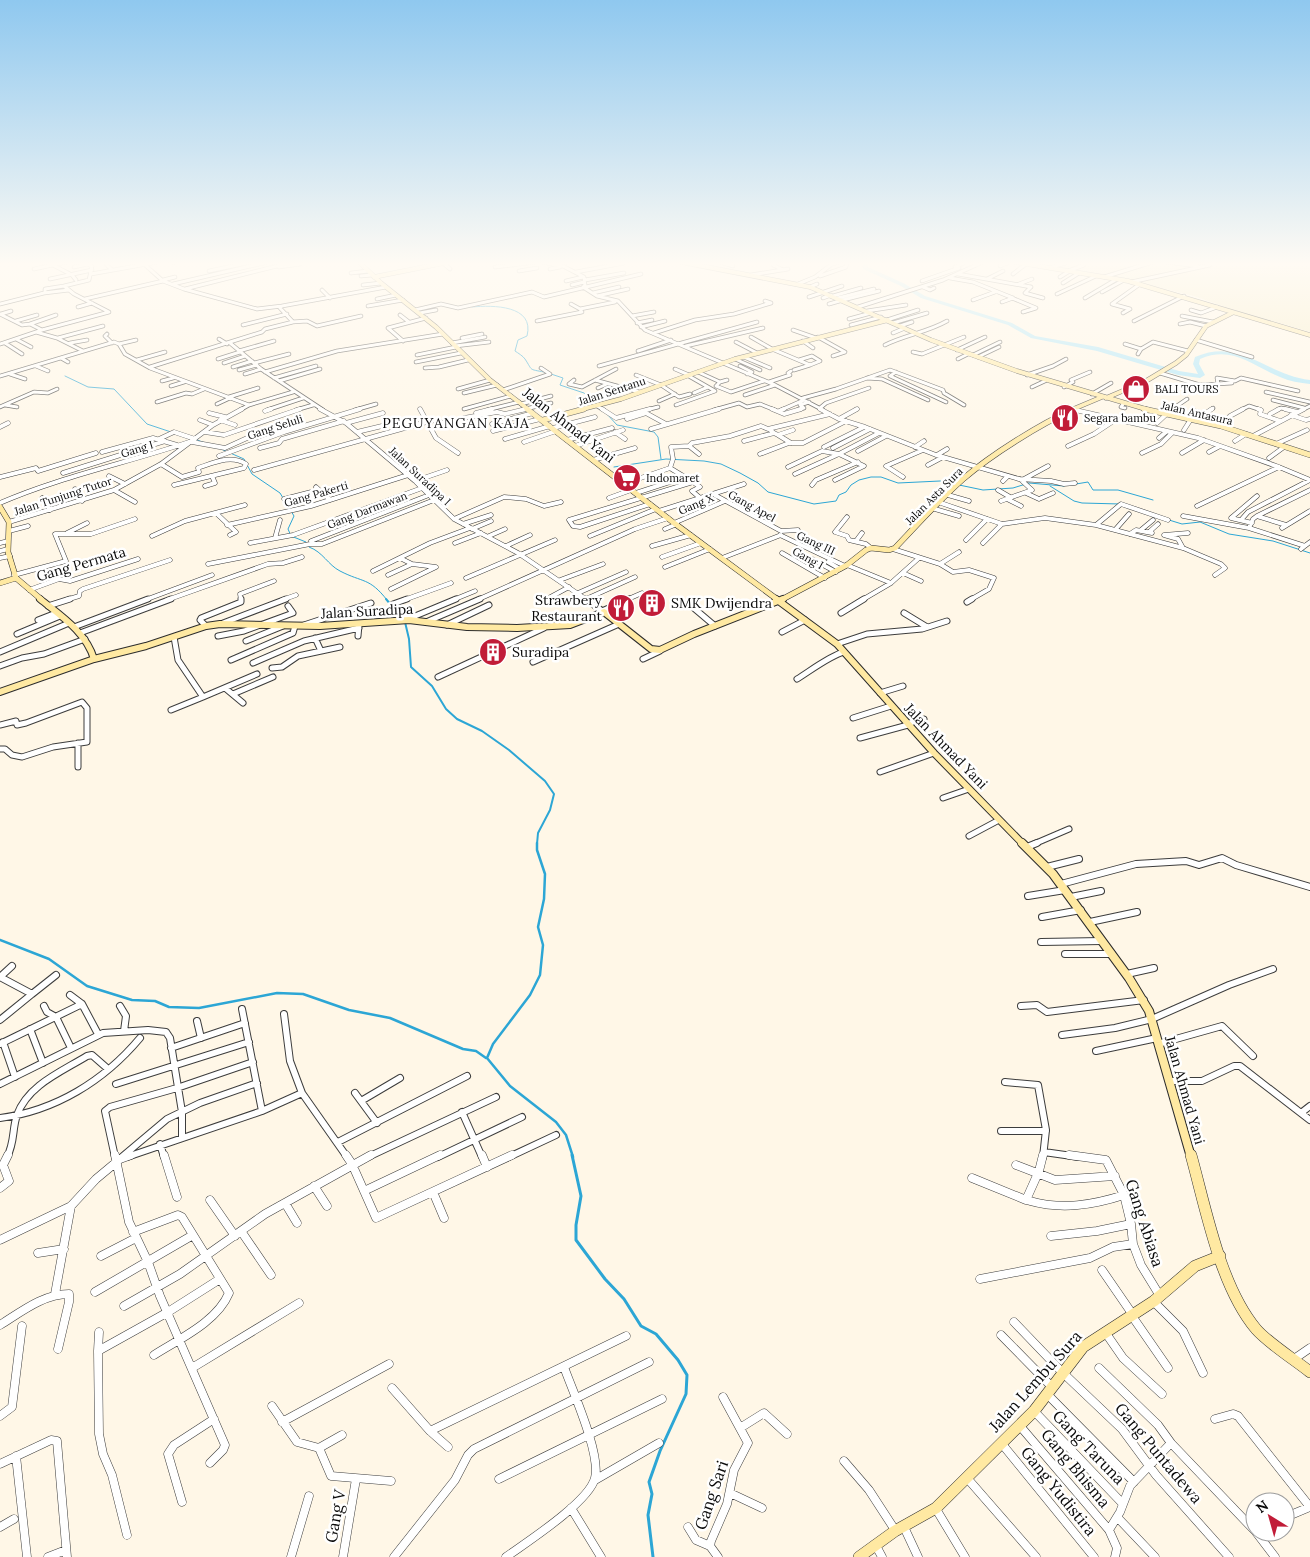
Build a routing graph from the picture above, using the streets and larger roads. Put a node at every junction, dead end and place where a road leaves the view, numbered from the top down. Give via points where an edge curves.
1 (107, 334) dead end
2 (444, 334) edge
3 (28, 335) edge
4 (45, 335) edge
5 (70, 335) edge
6 (253, 335) edge
7 (395, 335) edge
8 (440, 335) edge
9 (480, 335) edge
10 (658, 335) edge
11 (713, 335) edge
12 (735, 335) edge
13 (807, 335) edge
14 (830, 335) edge
15 (908, 335) edge
16 (920, 335) edge
17 (1200, 335) edge
18 (485, 337) dead end
19 (751, 337) dead end
20 (964, 337) dead end
21 (985, 337) dead end
22 (57, 338) junction
23 (817, 338) junction
24 (16, 339) junction
25 (220, 339) dead end
26 (87, 340) dead end
27 (136, 340) dead end
28 (672, 340) junction
29 (1196, 340) junction
30 (274, 341) dead end
31 (403, 341) junction
32 (803, 341) junction
33 (488, 342) dead end
34 (736, 342) dead end
35 (1000, 342) dead end
36 (6, 343) junction
37 (115, 343) junction
38 (0, 344) edge
39 (69, 344) junction
40 (228, 344) junction
41 (453, 344) junction
42 (681, 344) junction
43 (1125, 344) dead end
44 (885, 345) dead end
45 (943, 345) junction
46 (686, 346) junction
47 (31, 347) dead end
48 (253, 347) junction
49 (999, 347) dead end
50 (813, 348) dead end
51 (772, 349) junction
52 (1141, 349) junction
53 (957, 350) junction
54 (84, 351) junction
55 (259, 351) dead end
56 (638, 351) dead end
57 (165, 352) dead end
58 (239, 352) junction
59 (913, 352) dead end
60 (1188, 352) junction
61 (461, 353) junction
62 (757, 353) junction
63 (22, 354) dead end
64 (289, 354) dead end
65 (970, 354) junction
66 (1138, 354) dead end
67 (417, 355) dead end
68 (245, 356) junction
69 (833, 356) dead end
70 (744, 357) junction
71 (978, 357) junction
72 (1252, 357) dead end
73 (61, 358) junction
74 (218, 359) dead end
75 (735, 359) junction
76 (958, 359) dead end
77 (137, 360) junction
78 (468, 360) junction
79 (798, 360) junction
80 (1066, 360) dead end
81 (68, 362) dead end
82 (416, 362) dead end
83 (224, 363) dead end
84 (254, 363) junction
85 (722, 364) junction
86 (810, 365) junction
87 (36, 366) junction
88 (233, 366) dead end
89 (316, 366) dead end
90 (599, 366) dead end
91 (740, 366) dead end
92 (150, 368) junction
93 (425, 368) dead end
94 (541, 368) dead end
95 (770, 368) dead end
96 (261, 369) junction
97 (320, 369) dead end
98 (616, 369) dead end
99 (675, 369) dead end
100 (239, 370) dead end
101 (760, 370) dead end
102 (48, 371) dead end
103 (265, 372) junction
104 (698, 372) junction
105 (896, 372) junction
106 (1090, 372) dead end
107 (1161, 372) junction
108 (10, 373) junction
109 (245, 374) dead end
110 (747, 374) junction
111 (1027, 374) junction
112 (636, 375) dead end
113 (689, 375) junction
114 (0, 376) edge
115 (173, 377) junction
116 (274, 378) junction
117 (867, 378) junction
118 (25, 379) dead end
119 (490, 380) junction
120 (574, 380) dead end
121 (595, 380) junction
122 (727, 380) dead end
123 (162, 381) dead end
124 (279, 381) junction
125 (767, 381) junction
126 (1045, 381) junction
127 (184, 382) junction
128 (720, 382) junction
129 (1111, 383) dead end
130 (1232, 383) dead end
131 (607, 384) junction
132 (1218, 384) junction
133 (497, 385) junction
134 (661, 385) junction
135 (775, 385) junction
136 (171, 386) dead end
137 (1064, 386) junction
138 (1273, 386) junction
139 (708, 387) junction
140 (1032, 387) dead end
141 (57, 388) dead end
142 (258, 388) dead end
143 (598, 388) dead end
144 (869, 388) dead end
145 (205, 389) junction
146 (458, 389) dead end
147 (503, 390) junction
148 (1298, 391) dead end
149 (293, 392) junction
150 (639, 392) junction
151 (464, 393) dead end
152 (675, 394) junction
153 (1092, 394) junction
154 (745, 395) dead end
155 (510, 396) junction
156 (551, 396) dead end
157 (1104, 397) junction
158 (229, 398) junction
159 (303, 398) junction
160 (804, 399) junction
161 (1187, 399) dead end
162 (928, 400) dead end
163 (1273, 400) dead end
164 (659, 401) dead end
165 (157, 402) dead end
166 (810, 402) junction
167 (946, 402) dead end
168 (1310, 402) edge
169 (520, 403) junction
170 (552, 403) dead end
171 (216, 404) dead end
172 (376, 404) dead end
173 (0, 405) edge
174 (5, 405) junction
175 (249, 405) junction
176 (313, 405) junction
177 (676, 405) dead end
178 (964, 405) dead end
179 (597, 406) junction
180 (747, 406) junction
181 (1310, 406) edge
182 (17, 407) dead end
183 (658, 407) dead end
184 (820, 408) junction
185 (1213, 408) dead end
186 (1304, 408) junction
187 (420, 409) dead end
188 (464, 409) dead end
189 (528, 409) junction
190 (857, 409) dead end
191 (1071, 409) junction
192 (754, 410) dead end
193 (265, 411) dead end
194 (779, 411) junction
195 (1297, 412) junction
196 (209, 413) dead end
197 (383, 413) dead end
198 (533, 413) junction
199 (830, 414) junction
200 (1166, 414) junction
201 (1270, 414) dead end
202 (1291, 415) junction
203 (225, 417) junction
204 (336, 417) junction
205 (595, 418) dead end
206 (627, 419) dead end
207 (839, 419) junction
208 (1189, 419) junction
209 (1310, 419) edge
210 (200, 420) dead end
211 (220, 420) junction
212 (542, 420) junction
213 (1115, 420) junction
214 (847, 421) junction
215 (1280, 421) junction
216 (345, 422) junction
217 (426, 422) junction
218 (8, 423) dead end
219 (1157, 423) dead end
220 (492, 424) dead end
221 (666, 424) junction
222 (213, 425) junction
223 (235, 425) dead end
224 (445, 425) dead end
225 (382, 426) dead end
226 (1221, 426) junction
227 (0, 427) edge
228 (865, 427) junction
229 (553, 428) junction
230 (612, 428) dead end
231 (651, 429) dead end
232 (768, 429) junction
233 (870, 429) junction
234 (264, 430) dead end
235 (623, 430) dead end
236 (793, 430) dead end
237 (1184, 430) dead end
238 (1307, 430) dead end
239 (493, 431) dead end
240 (204, 432) junction
241 (357, 432) junction
242 (615, 432) junction
243 (879, 432) junction
244 (1166, 432) junction
245 (1172, 433) junction
246 (776, 434) junction
247 (1246, 434) junction
248 (886, 436) junction
249 (1253, 436) junction
250 (1159, 438) dead end
251 (159, 439) junction
252 (366, 439) junction
253 (504, 439) dead end
254 (625, 439) dead end
255 (194, 440) junction
256 (567, 440) junction
257 (1204, 440) junction
258 (165, 441) junction
259 (744, 441) dead end
260 (924, 441) dead end
261 (1235, 441) dead end
262 (524, 442) dead end
263 (791, 443) junction
264 (1276, 444) junction
265 (178, 445) junction
266 (575, 446) junction
267 (689, 446) junction
268 (1068, 446) dead end
269 (1220, 446) junction
270 (184, 447) junction
271 (824, 447) dead end
272 (915, 447) junction
273 (1284, 447) junction
274 (260, 448) dead end
275 (635, 448) dead end
276 (833, 448) dead end
277 (947, 449) dead end
278 (923, 450) junction
279 (858, 451) dead end
280 (102, 452) dead end
281 (1210, 452) dead end
282 (96, 453) dead end
283 (458, 453) dead end
284 (1142, 453) dead end
285 (1182, 453) dead end
286 (699, 454) dead end
287 (760, 454) dead end
288 (839, 454) junction
289 (936, 455) junction
290 (1310, 455) edge
291 (219, 456) dead end
292 (943, 457) junction
293 (1269, 458) dead end
294 (593, 460) junction
295 (858, 462) junction
296 (161, 464) junction
297 (928, 465) dead end
298 (1048, 466) dead end
299 (788, 467) dead end
300 (1279, 467) junction
301 (670, 468) junction
302 (978, 468) junction
303 (254, 470) dead end
304 (447, 470) dead end
305 (199, 472) junction
306 (63, 473) dead end
307 (794, 474) dead end
308 (408, 475) junction
309 (110, 476) dead end
310 (212, 476) junction
311 (1008, 476) junction
312 (0, 477) edge
313 (685, 477) junction
314 (903, 477) dead end
315 (205, 478) junction
316 (835, 480) dead end
317 (1022, 480) junction
318 (1310, 480) edge
319 (415, 481) junction
320 (1002, 481) dead end
321 (692, 482) junction
322 (1075, 483) dead end
323 (125, 484) junction
324 (623, 484) junction
325 (744, 484) dead end
326 (174, 485) dead end
327 (812, 485) dead end
328 (205, 486) dead end
329 (422, 488) junction
330 (75, 489) dead end
331 (114, 490) junction
332 (998, 490) dead end
333 (1310, 490) edge
334 (1026, 493) junction
335 (1053, 493) dead end
336 (713, 494) junction
337 (429, 495) junction
338 (637, 495) junction
339 (948, 495) junction
340 (1016, 496) junction
341 (1257, 496) dead end
342 (699, 497) junction
343 (42, 498) dead end
344 (608, 498) dead end
345 (1008, 498) junction
346 (284, 499) dead end
347 (330, 500) junction
348 (434, 500) junction
349 (1025, 500) dead end
350 (82, 501) junction
351 (725, 501) junction
352 (970, 501) dead end
353 (1001, 501) dead end
354 (136, 502) dead end
355 (561, 502) dead end
356 (941, 503) junction
357 (0, 505) edge
358 (245, 505) dead end
359 (1021, 506) dead end
360 (1197, 506) dead end
361 (655, 508) junction
362 (935, 509) junction
363 (50, 510) junction
364 (1310, 511) edge
365 (216, 513) junction
366 (1129, 514) dead end
367 (491, 515) dead end
368 (959, 516) dead end
369 (1183, 516) dead end
370 (1257, 516) junction
371 (847, 517) dead end
372 (135, 519) dead end
373 (454, 519) junction
374 (987, 519) junction
375 (0, 520) edge
376 (8, 520) junction
377 (280, 520) dead end
378 (1153, 520) dead end
379 (1168, 520) dead end
380 (1241, 520) junction
381 (491, 521) dead end
382 (673, 522) junction
383 (1252, 522) junction
384 (87, 523) dead end
385 (463, 524) junction
386 (1002, 524) junction
387 (1158, 524) dead end
388 (227, 525) junction
389 (1096, 525) junction
390 (1286, 525) junction
391 (28, 526) dead end
392 (471, 528) junction
393 (1249, 528) junction
394 (1282, 528) dead end
395 (665, 529) dead end
396 (505, 530) dead end
397 (798, 530) dead end
398 (1115, 530) junction
399 (1141, 530) junction
400 (9, 531) junction
401 (66, 533) junction
402 (481, 533) junction
403 (780, 533) junction
404 (862, 533) dead end
405 (1188, 533) dead end
406 (1130, 534) junction
407 (230, 535) dead end
408 (530, 535) dead end
409 (691, 535) junction
410 (152, 536) dead end
411 (488, 536) junction
412 (590, 536) dead end
413 (275, 538) junction
414 (555, 540) dead end
415 (966, 540) dead end
416 (8, 541) junction
417 (311, 541) dead end
418 (856, 541) junction
419 (701, 542) junction
420 (983, 542) dead end
421 (1310, 542) edge
422 (0, 543) edge
423 (250, 543) dead end
424 (455, 543) dead end
425 (506, 546) junction
426 (652, 546) dead end
427 (1306, 546) junction
428 (871, 548) junction
429 (1183, 548) junction
430 (8, 549) junction
431 (710, 549) junction
432 (893, 549) junction
433 (1301, 549) dead end
434 (0, 551) edge
435 (959, 552) dead end
436 (782, 554) dead end
437 (522, 555) junction
438 (10, 556) junction
439 (302, 557) dead end
440 (662, 557) dead end
441 (0, 558) edge
442 (400, 558) junction
443 (722, 558) junction
444 (919, 558) junction
445 (138, 559) dead end
446 (812, 559) dead end
447 (170, 560) dead end
448 (828, 562) dead end
449 (208, 564) dead end
450 (412, 564) junction
451 (603, 564) dead end
452 (940, 564) junction
453 (665, 567) dead end
454 (842, 568) junction
455 (542, 569) junction
456 (373, 571) dead end
457 (626, 572) dead end
458 (903, 573) junction
459 (388, 575) dead end
460 (1216, 575) dead end
461 (15, 576) junction
462 (212, 576) dead end
463 (635, 577) dead end
464 (466, 578) dead end
465 (825, 578) junction
466 (560, 580) junction
467 (274, 581) dead end
468 (921, 581) dead end
469 (451, 583) dead end
470 (891, 583) junction
471 (0, 584) edge
472 (568, 587) junction
473 (390, 589) dead end
474 (29, 590) junction
475 (475, 591) dead end
476 (642, 592) dead end
477 (578, 593) junction
478 (296, 595) dead end
479 (586, 599) junction
480 (545, 600) dead end
481 (779, 601) junction
482 (967, 602) dead end
483 (371, 603) dead end
484 (689, 604) dead end
485 (489, 605) dead end
486 (48, 606) junction
487 (288, 606) dead end
488 (603, 612) junction
489 (841, 613) dead end
490 (904, 613) dead end
491 (58, 615) junction
492 (38, 620) dead end
493 (408, 620) junction
494 (806, 620) junction
495 (947, 621) dead end
496 (426, 622) junction
497 (220, 624) junction
498 (618, 624) junction
499 (71, 625) junction
500 (259, 625) junction
501 (446, 625) junction
502 (206, 626) junction
503 (284, 626) junction
504 (297, 626) junction
505 (359, 626) junction
506 (547, 626) junction
507 (714, 626) junction
508 (927, 627) junction
509 (782, 632) dead end
510 (80, 633) junction
511 (17, 634) dead end
512 (218, 636) dead end
513 (358, 636) dead end
514 (174, 637) junction
515 (315, 638) junction
516 (85, 639) junction
517 (246, 642) dead end
518 (837, 644) junction
519 (340, 647) dead end
520 (660, 650) junction
521 (320, 651) junction
522 (0, 652) edge
523 (844, 652) junction
524 (94, 659) junction
525 (643, 659) dead end
526 (231, 660) dead end
527 (533, 662) dead end
528 (254, 663) dead end
529 (0, 666) edge
530 (272, 668) dead end
531 (257, 674) dead end
532 (273, 677) dead end
533 (438, 677) dead end
534 (797, 679) dead end
535 (903, 686) dead end
536 (225, 688) junction
537 (0, 692) edge
538 (880, 693) junction
539 (232, 694) junction
540 (202, 697) junction
541 (242, 703) dead end
542 (891, 706) junction
543 (171, 710) dead end
544 (854, 718) dead end
545 (924, 719) dead end
546 (907, 724) junction
547 (0, 725) edge
548 (860, 738) dead end
549 (78, 742) junction
550 (0, 749) edge
551 (934, 753) junction
552 (78, 767) dead end
553 (880, 772) dead end
554 (969, 789) junction
555 (943, 798) dead end
556 (999, 820) junction
557 (1069, 829) dead end
558 (969, 836) dead end
559 (1028, 847) junction
560 (1079, 859) dead end
561 (1047, 867) junction
562 (1063, 887) junction
563 (1310, 887) edge
564 (1101, 891) dead end
565 (1028, 896) dead end
566 (1071, 897) junction
567 (1081, 910) junction
568 (1137, 912) dead end
569 (1042, 917) dead end
570 (1090, 922) junction
571 (1103, 941) junction
572 (1041, 942) dead end
573 (1065, 954) dead end
574 (1113, 954) junction
575 (12, 966) dead end
576 (1154, 968) dead end
577 (1273, 969) dead end
578 (1126, 974) junction
579 (56, 975) dead end
580 (0, 977) edge
581 (32, 994) junction
582 (70, 995) dead end
583 (1144, 1000) junction
584 (82, 1004) junction
585 (44, 1006) dead end
586 (120, 1006) dead end
587 (1021, 1006) dead end
588 (242, 1009) dead end
589 (284, 1014) dead end
590 (56, 1017) junction
591 (1152, 1019) junction
592 (0, 1020) edge
593 (197, 1021) dead end
594 (245, 1023) junction
595 (30, 1029) junction
596 (124, 1031) junction
597 (98, 1034) junction
598 (1062, 1034) dead end
599 (140, 1038) dead end
600 (201, 1038) junction
601 (1157, 1041) junction
602 (249, 1042) junction
603 (2, 1043) edge
604 (71, 1048) junction
605 (171, 1048) junction
606 (1096, 1051) dead end
607 (1253, 1056) dead end
608 (252, 1062) junction
609 (43, 1063) junction
610 (174, 1067) junction
611 (108, 1069) junction
612 (16, 1076) junction
613 (467, 1076) dead end
614 (400, 1078) dead end
615 (1169, 1081) junction
616 (1006, 1082) dead end
617 (257, 1083) junction
618 (0, 1084) edge
619 (116, 1084) dead end
620 (178, 1088) junction
621 (302, 1093) junction
622 (354, 1093) dead end
623 (496, 1097) dead end
624 (361, 1102) junction
625 (1310, 1106) edge
626 (262, 1110) junction
627 (182, 1112) junction
628 (462, 1112) junction
629 (1301, 1113) junction
630 (16, 1117) junction
631 (522, 1117) dead end
632 (0, 1118) edge
633 (1310, 1120) edge
634 (377, 1123) junction
635 (1046, 1131) junction
636 (1001, 1132) dead end
637 (556, 1135) dead end
638 (182, 1137) junction
639 (474, 1139) junction
640 (338, 1142) junction
641 (160, 1144) junction
642 (1044, 1152) junction
643 (118, 1160) junction
644 (352, 1164) junction
645 (1016, 1165) dead end
646 (487, 1167) junction
647 (1039, 1175) junction
648 (1115, 1176) junction
649 (972, 1178) dead end
650 (314, 1186) junction
651 (0, 1188) edge
652 (364, 1190) junction
653 (433, 1192) junction
654 (1124, 1195) junction
655 (177, 1196) dead end
656 (210, 1200) dead end
657 (1030, 1201) dead end
658 (286, 1203) junction
659 (72, 1206) junction
660 (327, 1206) dead end
661 (444, 1218) dead end
662 (297, 1222) dead end
663 (1131, 1224) junction
664 (238, 1233) junction
665 (135, 1235) junction
666 (193, 1235) junction
667 (1050, 1236) dead end
668 (0, 1240) edge
669 (1133, 1244) junction
670 (64, 1248) junction
671 (38, 1253) dead end
672 (101, 1256) dead end
673 (1220, 1256) junction
674 (206, 1257) junction
675 (148, 1262) junction
676 (1102, 1270) dead end
677 (272, 1275) dead end
678 (220, 1279) junction
679 (980, 1279) dead end
680 (157, 1288) junction
681 (96, 1292) dead end
682 (55, 1294) junction
683 (1157, 1299) junction
684 (299, 1303) dead end
685 (124, 1306) dead end
686 (168, 1312) junction
687 (1133, 1316) junction
688 (1014, 1322) dead end
689 (0, 1325) edge
690 (22, 1326) dead end
691 (1105, 1331) junction
692 (99, 1332) dead end
693 (1001, 1335) dead end
694 (626, 1336) dead end
695 (180, 1339) junction
696 (1310, 1348) edge
697 (58, 1349) dead end
698 (98, 1351) junction
699 (154, 1355) dead end
700 (1293, 1360) junction
701 (649, 1362) dead end
702 (389, 1364) dead end
703 (564, 1367) junction
704 (192, 1368) junction
705 (1099, 1368) dead end
706 (1168, 1368) dead end
707 (1062, 1372) junction
708 (1310, 1372) edge
709 (1203, 1373) dead end
710 (392, 1388) dead end
711 (1049, 1390) junction
712 (1162, 1394) dead end
713 (723, 1397) dead end
714 (662, 1399) dead end
715 (576, 1400) junction
716 (272, 1406) dead end
717 (1034, 1411) junction
718 (0, 1416) edge
719 (214, 1419) junction
720 (1215, 1419) dead end
721 (282, 1422) junction
722 (1020, 1426) junction
723 (740, 1428) junction
724 (430, 1430) junction
725 (788, 1434) dead end
726 (342, 1435) dead end
727 (588, 1435) junction
728 (659, 1443) dead end
729 (1171, 1443) junction
730 (1002, 1444) junction
731 (448, 1447) dead end
732 (319, 1448) junction
733 (16, 1456) junction
734 (844, 1461) dead end
735 (210, 1463) dead end
736 (0, 1464) edge
737 (1150, 1466) junction
738 (967, 1478) junction
739 (356, 1479) junction
740 (500, 1479) dead end
741 (595, 1480) junction
742 (391, 1482) dead end
743 (1134, 1482) junction
744 (730, 1493) junction
745 (309, 1496) dead end
746 (182, 1502) dead end
747 (1124, 1504) junction
748 (1310, 1507) edge
749 (570, 1508) junction
750 (762, 1508) dead end
751 (936, 1508) junction
752 (1295, 1513) edge
753 (1118, 1518) dead end
754 (14, 1519) dead end
755 (1245, 1521) edge
756 (0, 1527) edge
757 (688, 1527) dead end
758 (900, 1529) junction
759 (1109, 1530) junction
760 (127, 1535) dead end
761 (1263, 1542) edge
762 (875, 1544) junction
763 (710, 1546) junction
764 (67, 1553) edge
765 (27, 1557) edge
766 (48, 1557) edge
767 (290, 1557) edge
768 (343, 1557) edge
769 (394, 1557) edge
770 (506, 1557) edge
771 (601, 1557) edge
772 (718, 1557) edge
773 (859, 1557) edge
774 (882, 1557) edge
775 (918, 1557) edge
776 (965, 1557) edge
777 (1036, 1557) edge
778 (1094, 1557) edge
779 (1115, 1557) edge
780 (1155, 1557) edge
781 (1229, 1557) edge
782 (1275, 1557) edge

1 - 37 street
2 - 41 street, Jalan Ahmad Yani
3 - 24 street
4 - 22 street
5 - 22 street
6 - 40 street
7 - 31 street
8 - 31 street
9 - 41 street
10 - 28 street
11 - 42 street
12 - 46 street
13 - 23 street
14 - 23 street, Jalan Sentanu
15 - 44 street
16 - 45 street, Jalan Antasura
17 - 29 street, Jalan Asta Sura
18 - 41 street
19 - 51 street
20 - 45 street
21 - 53 street
22 - 39 street
23 - 32 street, Jalan Sentanu
23 - 69 street via 845,352
24 - 36 street
24 - 47 street
25 - 40 street, Jalan Suradipa I
26 - 39 street
27 - 37 street
28 - 42 street
28 - 56 street
29 - 60 street, Jalan Asta Sura
29 - 72 street
30 - 48 street
31 - 103 street via 337,351
32 - 50 street
32 - 51 street, Jalan Sentanu
33 - 41 street
34 - 62 street
35 - 65 street
36 - 38 street
36 - 63 street
37 - 54 street
37 - 77 street via 125,354
39 - 54 street
40 - 58 street, Jalan Suradipa I
40 - 92 street
41 - 61 street, Jalan Ahmad Yani
41 - 67 street
42 - 46 street
42 - 90 street
43 - 52 street
45 - 53 street, Jalan Antasura
45 - 59 street via 921,354
46 - 85 street
48 - 55 street
48 - 58 street
49 - 71 street
51 - 62 street, Jalan Sentanu
51 - 79 street
52 - 60 street via 1153,342
52 - 66 street
53 - 65 street, Jalan Antasura
54 - 73 street
57 - 77 street
58 - 68 street, Jalan Suradipa I
58 - 74 street
60 - 107 street, Jalan Asta Sura
61 - 78 street, Jalan Ahmad Yani
61 - 82 street
62 - 70 street, Jalan Sentanu
64 - 84 street
65 - 71 street, Jalan Antasura
65 - 76 street
68 - 83 street
68 - 84 street, Jalan Suradipa I
70 - 75 street, Jalan Sentanu
70 - 95 street
71 - 111 street, Jalan Antasura
73 - 81 street
73 - 87 street
75 - 85 street, Jalan Sentanu
75 - 101 street
77 - 92 street
78 - 93 street
78 - 119 street, Jalan Ahmad Yani
79 - 86 street
79 - 86 street via 813,356 820,361
80 - 111 street
84 - 88 street
84 - 96 street, Jalan Suradipa I
84 - 100 street
85 - 104 street, Jalan Sentanu
85 - 110 street
86 - 125 street
87 - 102 street
87 - 108 street
89 - 116 street
91 - 110 street via 752,372
92 - 115 street
94 - 147 street via 550,374
96 - 103 street, Jalan Suradipa I
96 - 109 street
97 - 124 street
98 - 121 street
99 - 113 street
103 - 116 street, Jalan Suradipa I
104 - 113 street, Jalan Sentanu
104 - 128 street
105 - 117 street via 888,370
105 - 167 street via 890,376
105 - 178 street via 943,390
106 - 137 street
107 - 132 street via 1197,384
107 - 157 street, Jalan Asta Sura
108 - 114 street
108 - 118 street
110 - 125 street
111 - 126 street, Jalan Antasura
112 - 134 street
113 - 134 street, Jalan Sentanu
113 - 139 street
115 - 123 street
115 - 127 street
116 - 124 street, Jalan Suradipa I
117 - 160 street
117 - 162 street via 882,379
119 - 133 street, Jalan Ahmad Yani
119 - 146 street
120 - 121 street via 569,384 580,387
121 - 131 street
122 - 128 street
124 - 149 street, Jalan Suradipa I
125 - 128 street via 732,392 716,386
125 - 135 street
126 - 137 street, Jalan Antasura
126 - 140 street
127 - 136 street
127 - 145 street
129 - 153 street
130 - 132 street
131 - 143 street
131 - 150 street
132 - 138 street via 1218,378 1235,381 1241,378
133 - 147 street, Jalan Ahmad Yani
133 - 151 street
134 - 150 street, Jalan Sentanu
134 - 152 street
135 - 154 street
135 - 160 street
137 - 153 street, Jalan Antasura
138 - 148 street
138 - 168 street via 1266,392
139 - 152 street via 680,397
139 - 177 street via 715,391
141 - 174 street via 49,393 34,392
142 - 158 street
144 - 184 street via 827,402
145 - 158 street
145 - 165 street
147 - 155 street, Jalan Ahmad Yani
149 - 159 street, Jalan Suradipa I
149 - 175 street, Jalan Tunjung Tutor
150 - 179 street, Jalan Sentanu
152 - 164 street
153 - 157 street, Jalan Antasura
155 - 169 street, Jalan Ahmad Yani
155 - 188 street
156 - 169 street
157 - 191 street, Jalan Asta Sura
157 - 200 street, Jalan Antasura via 1125,406
158 - 171 street
158 - 175 street
159 - 176 street, Jalan Suradipa I
159 - 193 street
160 - 166 street
160 - 194 street
161 - 200 street
163 - 186 street
166 - 184 street
166 - 194 street via 800,405 804,408 785,414
169 - 189 street, Jalan Ahmad Yani
169 - 189 street via 462,417
170 - 189 street
172 - 204 street, Gang Seluli
173 - 174 street
174 - 182 street
175 - 203 street, Jalan Tunjung Tutor
176 - 204 street, Jalan Suradipa I
176 - 240 street via 224,435
179 - 183 street via 616,418
179 - 212 street, Jalan Sentanu
180 - 192 street
180 - 194 street via 760,404
180 - 221 street via 739,403
181 - 186 street
184 - 199 street
185 - 208 street via 1204,414 1194,411
186 - 195 street
187 - 217 street
189 - 198 street, Jalan Ahmad Yani
190 - 207 street
191 - 213 street
191 - 302 street, Jalan Asta Sura
195 - 201 street via 1281,408
195 - 202 street
196 - 203 street
197 - 216 street
198 - 212 street, Jalan Ahmad Yani
198 - 220 street
199 - 207 street
199 - 232 street
200 - 208 street, Jalan Antasura
200 - 219 street
202 - 209 street
202 - 215 street
203 - 211 street, Jalan Tunjung Tutor
204 - 216 street, Jalan Suradipa I
204 - 291 street, Gang Seluli via 276,434
205 - 229 street
206 - 221 street via 646,413
207 - 214 street
208 - 226 street, Jalan Antasura
208 - 237 street
210 - 222 street
211 - 222 street, Jalan Tunjung Tutor
211 - 223 street
212 - 229 street, Jalan Ahmad Yani
212 - 239 street
213 - 244 street
213 - 268 street
214 - 228 street
214 - 263 street via 803,443
215 - 226 street via 1249,406 1230,416
215 - 249 street
216 - 241 street, Jalan Suradipa I
216 - 274 street
217 - 224 street via 438,420
217 - 252 street
217 - 283 street via 436,438
218 - 227 street
221 - 231 street
222 - 240 street, Jalan Tunjung Tutor
225 - 241 street
226 - 247 street, Jalan Antasura
228 - 233 street
228 - 271 street
229 - 253 street
229 - 256 street, Jalan Ahmad Yani
229 - 262 street
230 - 256 street
232 - 246 street
232 - 267 street via 761,426
233 - 243 street
233 - 276 street
234 - 255 street via 224,448
235 - 242 street
236 - 246 street
238 - 264 street
240 - 255 street, Jalan Tunjung Tutor
241 - 252 street, Jalan Suradipa I
242 - 254 street
242 - 266 street
243 - 248 street
243 - 288 street
244 - 245 street
244 - 250 street
245 - 257 street
245 - 284 street via 1161,444
246 - 259 street
246 - 263 street
247 - 249 street, Jalan Antasura
247 - 261 street
248 - 272 street
248 - 279 street
249 - 264 street, Jalan Antasura
251 - 255 street via 174,432
251 - 258 street
251 - 280 street via 150,438
252 - 303 street
252 - 308 street, Jalan Suradipa I
255 - 265 street, Gang I
255 - 270 street, Jalan Tunjung Tutor
256 - 266 street, Jalan Ahmad Yani
257 - 269 street
257 - 285 street
258 - 265 street
258 - 306 street
260 - 272 street
263 - 287 street
264 - 273 street, Jalan Antasura
265 - 270 street
265 - 357 street, Gang I via 25,492
266 - 294 street, Jalan Ahmad Yani
267 - 286 street
267 - 301 street via 670,448
269 - 281 street
269 - 300 street
270 - 296 street, Jalan Tunjung Tutor
272 - 278 street
273 - 290 street, Jalan Antasura
273 - 293 street
275 - 294 street
277 - 289 street
278 - 289 street
278 - 314 street via 886,466
282 - 312 street via 38,471 36,468
288 - 295 street
288 - 299 street via 822,451
288 - 307 street
289 - 292 street
292 - 297 street
292 - 302 street
294 - 324 street, Jalan Ahmad Yani
295 - 316 street via 863,467
295 - 327 street via 816,480
296 - 305 street via 181,476
296 - 323 street, Jalan Tunjung Tutor
298 - 317 street
300 - 318 street
300 - 360 street
301 - 313 street
301 - 324 street
302 - 311 street
302 - 339 street, Jalan Asta Sura
304 - 319 street
305 - 310 street via 198,468 231,459 246,464 244,468
305 - 315 street
308 - 319 street, Jalan Suradipa I
308 - 347 street, Gang Pakerti
309 - 323 street
310 - 315 street
310 - 328 street via 214,483
311 - 317 street
311 - 320 street
313 - 321 street
313 - 338 street
315 - 326 street
317 - 322 street
317 - 334 street via 1032,489
318 - 380 street via 1248,512
319 - 329 street, Jalan Suradipa I
321 - 338 street
321 - 342 street via 700,487 692,491
323 - 331 street, Jalan Tunjung Tutor
324 - 338 street, Jalan Ahmad Yani
325 - 336 street
329 - 337 street, Jalan Suradipa I
329 - 413 street via 293,535
330 - 350 street
331 - 350 street, Jalan Tunjung Tutor
331 - 354 street
332 - 345 street
333 - 370 street
334 - 335 street via 1038,498
334 - 340 street
336 - 342 street, Gang Apel
336 - 351 street, Gang Apel
337 - 348 street, Jalan Suradipa I
337 - 417 street, Gang Darmawan
338 - 344 street
338 - 361 street, Jalan Ahmad Yani
338 - 361 street via 615,507 569,520 576,527
339 - 352 street
339 - 356 street, Jalan Asta Sura
340 - 345 street
340 - 349 street
341 - 380 street via 1231,518
342 - 361 street, Gang Apel
343 - 363 street
345 - 353 street
345 - 359 street
346 - 347 street via 317,488
347 - 388 street, Gang Pakerti
348 - 373 street, Jalan Suradipa I
348 - 449 street via 322,544
350 - 363 street, Jalan Tunjung Tutor
351 - 382 street, Gang X
351 - 403 street, Gang Apel
355 - 373 street via 544,506 506,496
356 - 362 street, Jalan Asta Sura
356 - 374 street
357 - 376 street
358 - 365 street
361 - 382 street, Jalan Ahmad Yani
361 - 412 street
362 - 368 street
362 - 432 street, Jalan Asta Sura
363 - 376 street, Jalan Tunjung Tutor
364 - 390 street
365 - 388 street
365 - 410 street
366 - 398 street
367 - 385 street
369 - 393 street
370 - 383 street
370 - 390 street
371 - 418 street via 834,532
372 - 401 street via 90,534
373 - 385 street, Jalan Suradipa I
374 - 386 street
374 - 415 street
375 - 376 street, Jalan Tunjung Tutor
376 - 400 street
377 - 413 street
378 - 399 street
379 - 389 street via 1121,504
380 - 383 street
381 - 392 street
382 - 395 street
382 - 409 street, Jalan Ahmad Yani
382 - 455 street via 635,529
383 - 393 street
384 - 401 street
385 - 392 street, Jalan Suradipa I
386 - 389 street via 1045,518
386 - 420 street
387 - 399 street via 1151,532
388 - 407 street via 236,532
389 - 398 street
390 - 394 street
391 - 400 street
392 - 402 street, Jalan Suradipa I
392 - 442 street
393 - 427 street via 1291,538
396 - 411 street
397 - 403 street
398 - 406 street
399 - 406 street
400 - 416 street
401 - 461 street via 54,535 66,561
402 - 411 street, Jalan Suradipa I
402 - 424 street
403 - 443 street
403 - 454 street, Gang III
404 - 418 street
405 - 429 street via 1164,535 1178,540
406 - 429 street
408 - 425 street
409 - 419 street, Jalan Ahmad Yani
409 - 426 street
411 - 425 street, Jalan Suradipa I
413 - 423 street
414 - 437 street
416 - 422 street
416 - 430 street
418 - 428 street
419 - 431 street, Jalan Ahmad Yani
419 - 440 street
421 - 427 street
425 - 437 street, Jalan Suradipa I
427 - 433 street
428 - 432 street
428 - 454 street
429 - 460 street via 1224,565 1224,570
430 - 434 street
430 - 438 street
431 - 443 street, Jalan Ahmad Yani
431 - 453 street
432 - 444 street
435 - 452 street
436 - 465 street, Gang I
437 - 455 street, Jalan Suradipa I
437 - 464 street
438 - 441 street
438 - 461 street
439 - 510 street via 237,574
442 - 450 street
442 - 456 street
443 - 481 street, Jalan Ahmad Yani
444 - 452 street
444 - 458 street
445 - 474 street, Gang Permata via 67,582 58,579
446 - 454 street
447 - 486 street via 83,589 79,596
448 - 454 street
450 - 459 street
450 - 473 street via 437,566
451 - 466 street
452 - 482 street via 953,572 969,570 994,578 989,589
454 - 465 street
454 - 470 street
455 - 466 street, Jalan Suradipa I
455 - 496 street via 524,580
457 - 477 street
458 - 468 street
458 - 470 street
461 - 471 street
461 - 474 street
462 - 499 street
463 - 479 street
465 - 481 street
466 - 472 street, Jalan Suradipa I
467 - 502 street via 240,594 241,602 201,618
469 - 493 street via 393,604
470 - 489 street
472 - 477 street, Jalan Suradipa I
472 - 480 street
474 - 486 street
475 - 493 street
476 - 488 street
477 - 479 street, Jalan Suradipa I
478 - 497 street
479 - 488 street, Jalan Suradipa I
481 - 494 street, Jalan Ahmad Yani
481 - 507 street
483 - 504 street
484 - 507 street
485 - 501 street
486 - 491 street
487 - 500 street via 293,612
488 - 498 street
488 - 506 street, Jalan Suradipa via 575,624
490 - 508 street
491 - 492 street
491 - 499 street
491 - 511 street
493 - 496 street, Jalan Suradipa
493 - 505 street, Jalan Suradipa
494 - 509 street
494 - 518 street, Jalan Ahmad Yani
495 - 508 street
496 - 501 street, Jalan Suradipa
497 - 500 street, Jalan Suradipa
497 - 502 street, Jalan Suradipa
498 - 520 street via 653,650
498 - 527 street
499 - 510 street
499 - 522 street
500 - 503 street, Jalan Suradipa
500 - 512 street
501 - 506 street, Jalan Suradipa via 482,628
502 - 514 street, Jalan Suradipa
503 - 504 street, Jalan Suradipa
503 - 517 street
504 - 505 street, Jalan Suradipa
504 - 526 street via 294,633
505 - 513 street
505 - 515 street
506 - 533 street
507 - 520 street
508 - 518 street via 867,634
510 - 516 street
514 - 524 street, Jalan Suradipa
514 - 540 street via 180,662
515 - 521 street
515 - 528 street
516 - 524 street
516 - 529 street
518 - 523 street, Jalan Ahmad Yani
519 - 521 street
520 - 525 street
521 - 530 street via 298,656 282,667
523 - 534 street via 835,654
523 - 538 street, Jalan Ahmad Yani
524 - 537 street, Jalan Suradipa
531 - 536 street
532 - 539 street
535 - 538 street
536 - 539 street
536 - 540 street
538 - 542 street, Jalan Ahmad Yani
539 - 541 street
540 - 543 street
542 - 544 street
542 - 546 street, Jalan Ahmad Yani
545 - 546 street
546 - 548 street
546 - 551 street, Jalan Ahmad Yani
547 - 549 street via 13,721 17,725 26,723 84,702 88,738 87,742
549 - 550 street via 22,757
549 - 552 street
551 - 553 street
551 - 554 street, Jalan Ahmad Yani
554 - 555 street
554 - 556 street, Jalan Ahmad Yani
556 - 558 street
556 - 559 street, Jalan Ahmad Yani
557 - 559 street
559 - 561 street, Jalan Ahmad Yani
560 - 561 street
561 - 562 street, Jalan Ahmad Yani
562 - 563 street via 1136,864 1186,861 1199,865 1222,858
562 - 565 street
562 - 566 street, Jalan Ahmad Yani
564 - 566 street
566 - 567 street, Jalan Ahmad Yani
567 - 569 street
567 - 570 street, Jalan Ahmad Yani
568 - 570 street
570 - 571 street, Jalan Ahmad Yani
571 - 572 street
571 - 574 street, Jalan Ahmad Yani
573 - 574 street
574 - 578 street, Jalan Ahmad Yani
575 - 580 street
576 - 578 street
577 - 591 street via 1229,984
578 - 583 street, Jalan Ahmad Yani
579 - 581 street
580 - 581 street
581 - 592 street
582 - 584 street
583 - 587 street via 1047,1012 1037,1005
583 - 591 street, Jalan Ahmad Yani
584 - 590 street
584 - 597 street
585 - 590 street
586 - 596 street via 126,1016
588 - 594 street
589 - 621 street via 290,1061
590 - 595 street
590 - 604 street
591 - 598 street via 1115,1028
591 - 601 street, Jalan Ahmad Yani
593 - 600 street
594 - 600 street
594 - 602 street
595 - 603 street
595 - 609 street
596 - 597 street
596 - 605 street via 166,1032
597 - 604 street
599 - 611 street
600 - 605 street
601 - 606 street
601 - 607 street via 1222,1026
601 - 615 street, Jalan Ahmad Yani
602 - 608 street
602 - 610 street
603 - 612 street
604 - 609 street
605 - 610 street
608 - 617 street
608 - 620 street
609 - 612 street
610 - 619 street
610 - 620 street
611 - 630 street via 63,1100
611 - 630 street via 92,1055 87,1056 28,1094
612 - 618 street
613 - 634 street
614 - 624 street
615 - 629 street via 1202,1081 1237,1066
615 - 673 street, Jalan Ahmad Yani
616 - 635 street via 1038,1085
617 - 626 street
617 - 627 street
620 - 627 street
620 - 643 street via 106,1110
621 - 626 street
621 - 640 street
622 - 624 street
623 - 628 street
624 - 634 street
625 - 629 street
626 - 638 street
627 - 638 street
627 - 643 street via 148,1133
628 - 639 street
628 - 644 street
629 - 633 street
630 - 632 street
630 - 651 street via 12,1145 3,1167 9,1181
631 - 639 street
634 - 640 street
635 - 636 street
635 - 642 street
637 - 646 street
638 - 641 street
639 - 646 street
639 - 652 street
640 - 644 street
641 - 643 street
641 - 655 street
642 - 647 street
642 - 648 street, Gang Abiasa via 1104,1159
643 - 659 street
643 - 665 street via 126,1215
644 - 650 street
644 - 652 street
645 - 647 street
646 - 653 street
647 - 648 street via 1055,1180
647 - 649 street via 1026,1200
648 - 654 street, Gang Abiasa
650 - 658 street
650 - 660 street
652 - 653 street via 376,1218
653 - 661 street
654 - 657 street via 1068,1206
654 - 663 street, Gang Abiasa
656 - 664 street
658 - 662 street
658 - 664 street
659 - 668 street
659 - 670 street
663 - 667 street
663 - 669 street, Gang Abiasa
664 - 674 street
664 - 677 street
665 - 666 street via 178,1215
665 - 672 street
665 - 675 street
666 - 674 street
666 - 675 street
669 - 679 street via 1113,1247 1090,1258
669 - 683 street, Gang Abiasa
670 - 671 street
670 - 682 street
673 - 683 street, Jalan Lembu Sura via 1195,1266
673 - 700 street, Jalan Ahmad Yani via 1231,1286 1251,1323
674 - 678 street
674 - 680 street
675 - 680 street
675 - 681 street
676 - 687 street
678 - 686 street
678 - 695 street via 229,1293 226,1302
680 - 685 street
680 - 686 street
682 - 689 street
682 - 697 street via 70,1296
683 - 687 street, Jalan Lembu Sura
683 - 709 street, Gang Abiasa via 1183,1331
684 - 704 street
686 - 695 street
686 - 698 street
687 - 691 street, Jalan Lembu Sura
687 - 706 street
688 - 707 street, Gang Puntadewa
690 - 718 street via 12,1407
691 - 707 street, Jalan Lembu Sura via 1083,1347
691 - 712 street via 1123,1358
692 - 698 street
693 - 711 street
694 - 703 street
695 - 699 street
695 - 704 street
696 - 700 street
698 - 760 street via 99,1434
700 - 708 street, Jalan Ahmad Yani
701 - 715 street
702 - 721 street
703 - 715 street
703 - 724 street
704 - 719 street
705 - 729 street via 1158,1425
707 - 711 street, Jalan Lembu Sura
707 - 737 street, Gang Puntadewa via 1115,1420
710 - 724 street
711 - 717 street, Jalan Lembu Sura
711 - 743 street
713 - 723 street
714 - 727 street
715 - 727 street
715 - 769 street via 470,1452 455,1480
716 - 721 street
717 - 722 street, Jalan Lembu Sura
717 - 747 street, Gang Taruna
719 - 735 street via 224,1448
719 - 746 street via 174,1445 168,1454
720 - 748 street via 1233,1414 1238,1416
721 - 732 street via 297,1442
722 - 730 street, Jalan Lembu Sura
722 - 759 street, Gang Bhisma
723 - 725 street via 764,1413
723 - 744 street, Gang Sari via 748,1443 734,1470
724 - 731 street
726 - 732 street
727 - 740 street
727 - 741 street
728 - 741 street
729 - 737 street
729 - 755 street
730 - 738 street, Jalan Lembu Sura
730 - 778 street, Gang Yudistira
732 - 739 street via 331,1476
733 - 736 street
733 - 764 street via 51,1440 57,1441
733 - 765 street
734 - 758 street
737 - 743 street
737 - 781 street, Gang Puntadewa
738 - 751 street, Jalan Lembu Sura
738 - 777 street
739 - 742 street
739 - 768 street, Gang V
741 - 749 street
743 - 747 street
744 - 750 street
744 - 763 street, Gang Sari
745 - 767 street
747 - 759 street
748 - 752 street
749 - 770 street
749 - 771 street
751 - 758 street, Jalan Lembu Sura
751 - 776 street
753 - 780 street
754 - 756 street
757 - 763 street via 694,1539
758 - 762 street, Jalan Lembu Sura
758 - 775 street
759 - 779 street via 1117,1548
761 - 782 street
762 - 773 street, Jalan Lembu Sura
762 - 774 street
763 - 772 street, Gang Sari
764 - 766 street

